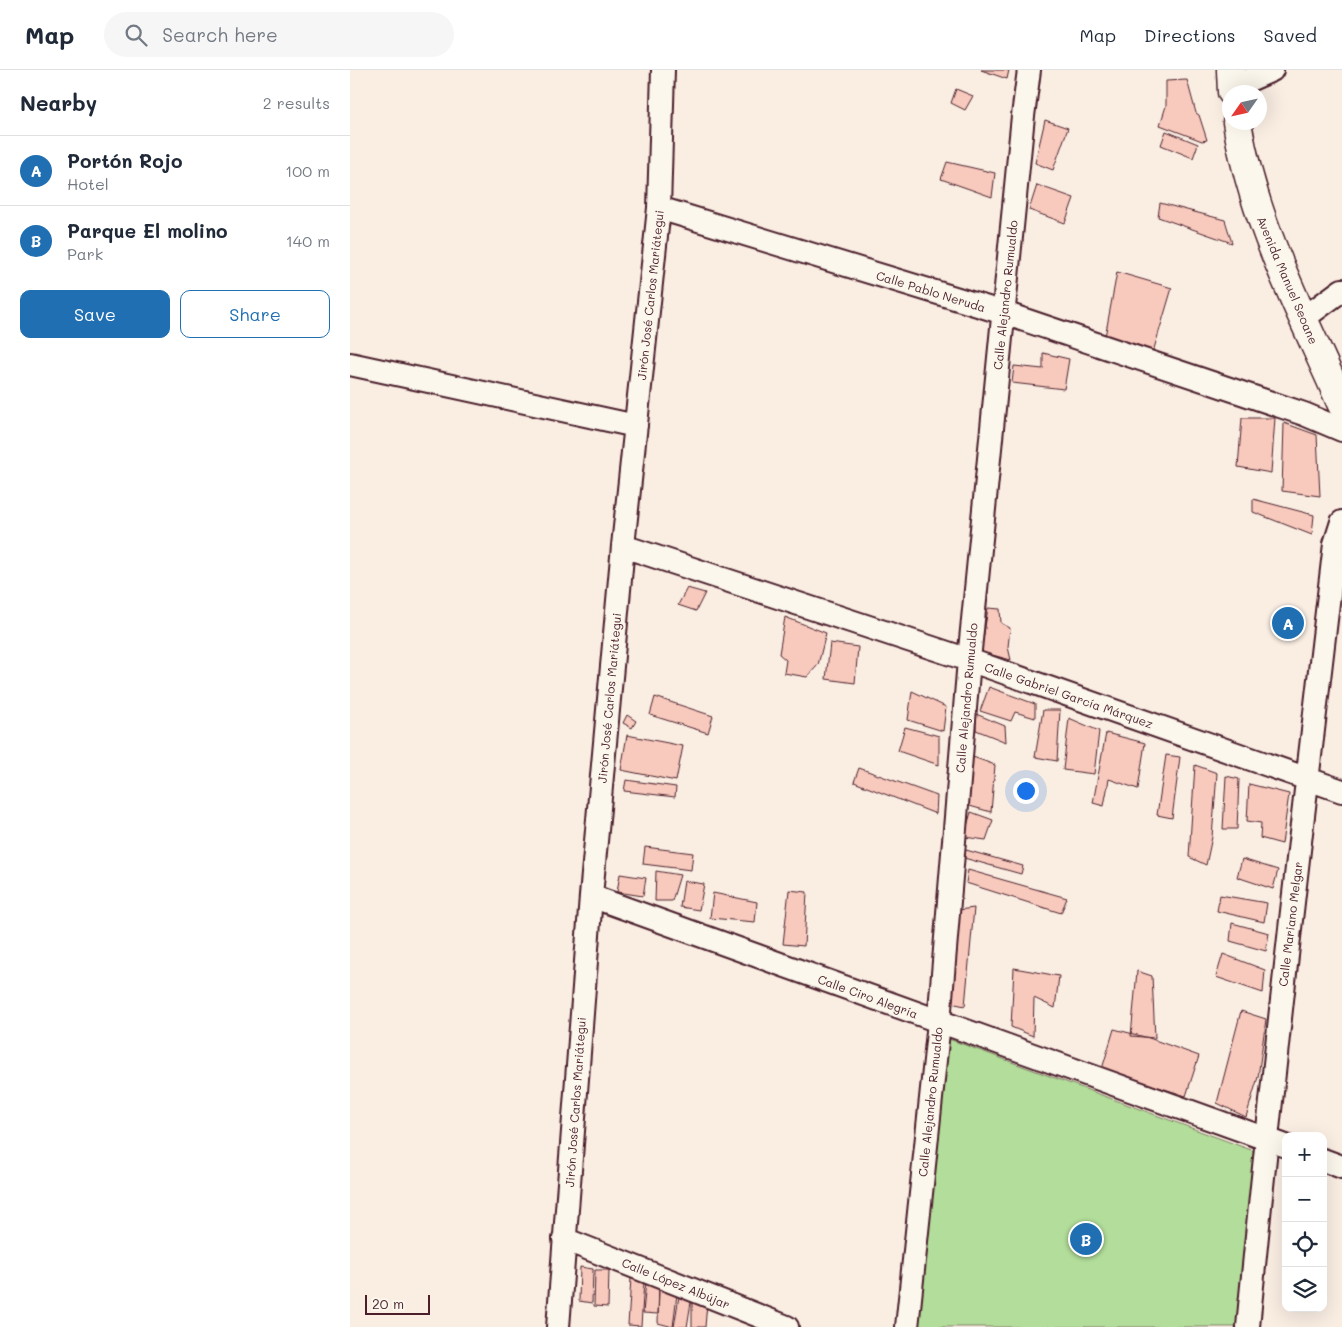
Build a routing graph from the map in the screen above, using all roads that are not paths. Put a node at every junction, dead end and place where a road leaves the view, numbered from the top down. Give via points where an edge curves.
1 (663, 70) edge
2 (1029, 70) edge
3 (1272, 70) edge
4 (1231, 84) edge
5 (1239, 130) edge
6 (659, 208) junction
7 (1342, 290) edge
8 (1004, 313) junction
9 (1304, 318) junction
10 (350, 364) edge
11 (1342, 405) edge
12 (636, 426) junction
13 (1342, 430) edge
14 (1342, 522) edge
15 (623, 546) junction
16 (969, 660) junction
17 (1307, 779) junction
18 (1342, 792) edge
19 (591, 896) junction
20 (939, 1022) junction
21 (1276, 1142) edge
22 (1327, 1161) edge
23 (1342, 1167) edge
24 (564, 1239) junction
25 (558, 1327) edge
26 (787, 1327) edge
27 (907, 1327) edge
28 (1248, 1327) edge

1 - 6 street, Jirón José Carlos Mariátegui
2 - 8 street, Calle Alejandro Rumualdo
3 - 4 street
5 - 9 main road, Avenida Manuel Seoane via 1260,217
6 - 8 street, Calle Pablo Neruda
6 - 12 street, Jirón José Carlos Mariátegui
7 - 9 street
8 - 13 street, Calle Pablo Neruda via 1304,414
8 - 16 street, Calle Alejandro Rumualdo
9 - 11 main road, Avenida Manuel Seoane
10 - 12 street
12 - 15 street, Jirón José Carlos Mariátegui
14 - 17 street, Calle Mariano Melgar via 1335,544
15 - 16 street, Calle Gabriel García Márquez
15 - 19 street, Jirón José Carlos Mariátegui
16 - 17 street, Calle Gabriel García Márquez
16 - 20 street, Calle Alejandro Rumualdo
17 - 18 street, Calle Gabriel García Márquez
17 - 21 street, Calle Mariano Melgar
19 - 20 street, Calle Ciro Alegría
19 - 24 street, Jirón José Carlos Mariátegui
20 - 21 street, Calle Ciro Alegría
20 - 27 street, Calle Alejandro Rumualdo
21 - 28 street, Calle Mariano Melgar
22 - 23 street
24 - 25 street, Jirón José Carlos Mariátegui
24 - 26 street, Calle López Albújar

